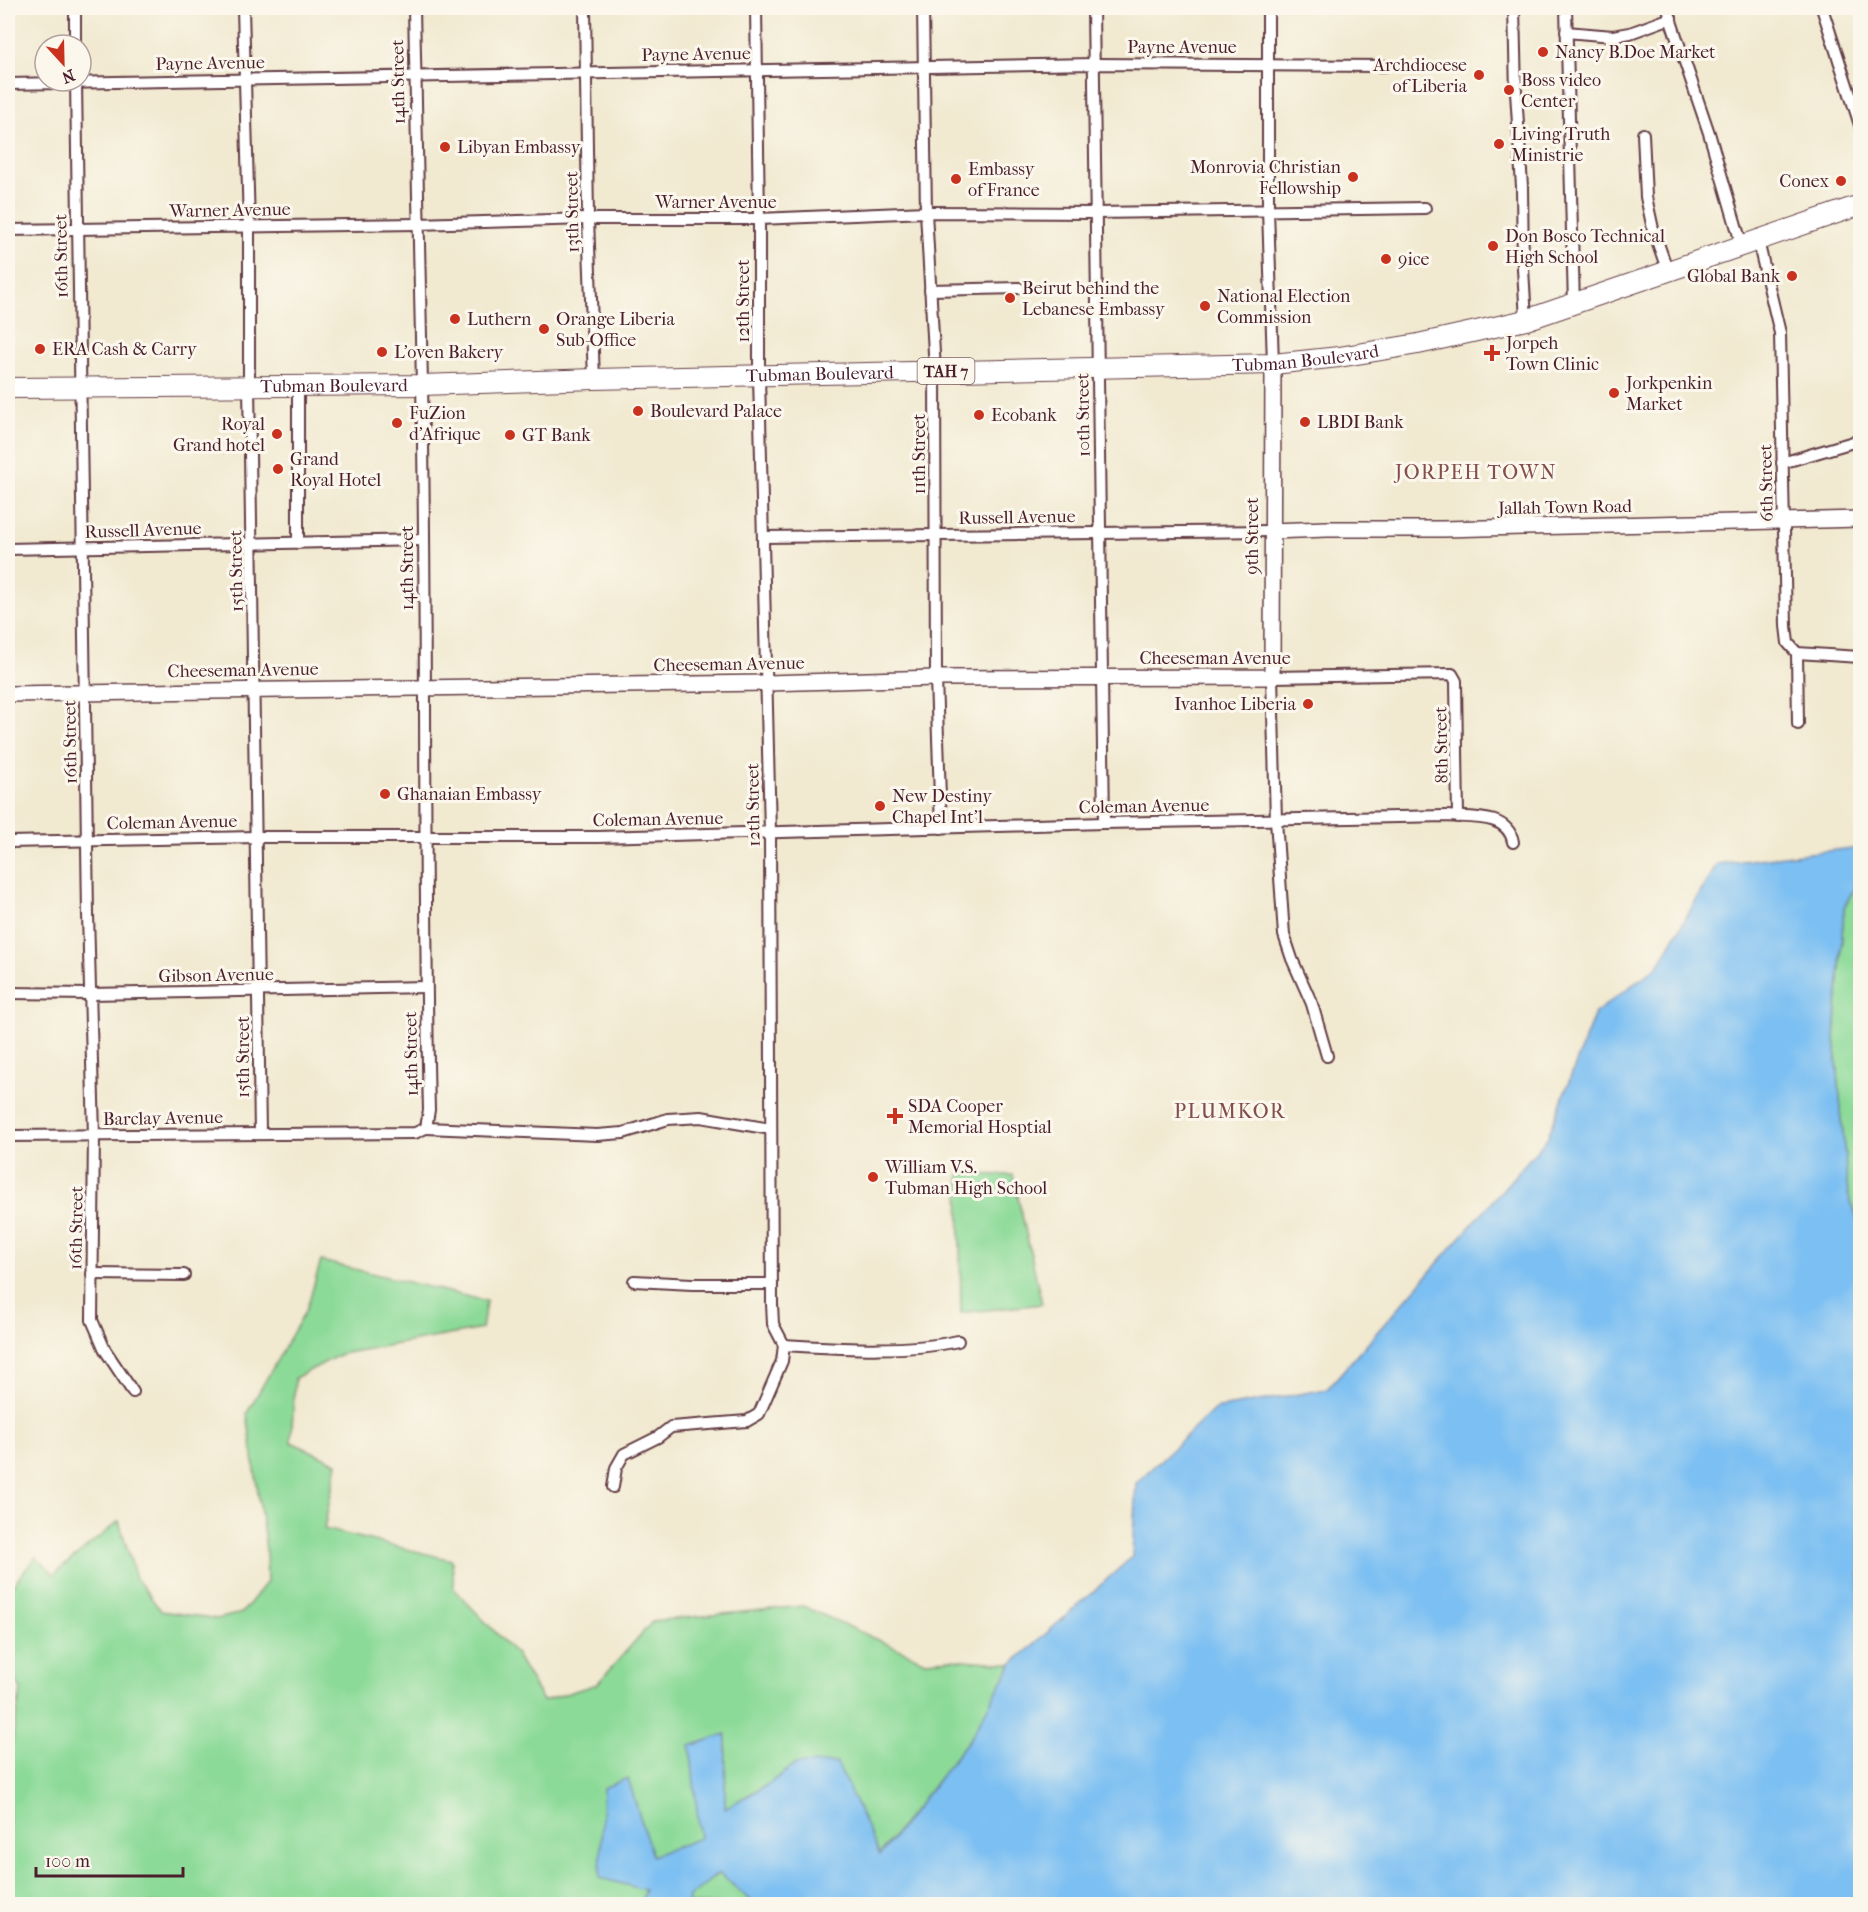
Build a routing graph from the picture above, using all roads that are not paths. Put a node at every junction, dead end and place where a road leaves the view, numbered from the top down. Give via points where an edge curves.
1 (75, 8) edge
2 (243, 8) edge
3 (414, 8) edge
4 (585, 8) edge
5 (756, 8) edge
6 (923, 8) edge
7 (1093, 8) edge
8 (1268, 8) edge
9 (1514, 8) edge
10 (1566, 8) edge
11 (1822, 8) edge
12 (1670, 13) edge
13 (1566, 32) junction
14 (75, 33) edge
15 (1094, 64) junction
16 (1268, 64) junction
17 (1385, 66) dead end
18 (923, 68) junction
19 (757, 69) junction
20 (585, 73) junction
21 (415, 76) junction
22 (244, 78) junction
23 (93, 82) edge
24 (33, 83) edge
25 (8, 84) edge
26 (76, 93) edge
27 (1860, 125) edge
28 (1643, 134) dead end
29 (1860, 205) edge
30 (1425, 208) dead end
31 (1268, 209) junction
32 (926, 212) junction
33 (1096, 213) junction
34 (588, 219) junction
35 (759, 219) junction
36 (417, 224) junction
37 (249, 226) junction
38 (77, 228) junction
39 (8, 230) edge
40 (1750, 244) junction
41 (1668, 272) junction
42 (1019, 288) dead end
43 (930, 290) junction
44 (1574, 305) junction
45 (1526, 320) junction
46 (1273, 364) junction
47 (1099, 367) junction
48 (935, 371) junction
49 (759, 376) junction
50 (594, 379) junction
51 (249, 385) junction
52 (298, 385) junction
53 (422, 385) junction
54 (80, 387) junction
55 (8, 388) edge
56 (1860, 440) edge
57 (1782, 463) junction
58 (1860, 519) edge
59 (1782, 520) junction
60 (1271, 531) junction
61 (1101, 532) junction
62 (935, 535) junction
63 (764, 537) junction
64 (423, 540) junction
65 (298, 543) junction
66 (252, 544) junction
67 (8, 549) edge
68 (82, 549) junction
69 (1797, 653) junction
70 (1860, 657) edge
71 (1452, 674) joint
72 (1272, 677) junction
73 (936, 678) junction
74 (1103, 678) junction
75 (767, 683) junction
76 (424, 687) junction
77 (254, 689) junction
78 (85, 692) junction
79 (8, 694) edge
80 (1798, 724) dead end
81 (1458, 817) junction
82 (1276, 820) junction
83 (1104, 823) junction
84 (940, 828) junction
85 (770, 833) junction
86 (257, 837) junction
87 (427, 837) junction
88 (88, 841) junction
89 (8, 842) edge
90 (1513, 842) dead end
91 (426, 987) junction
92 (259, 991) junction
93 (8, 993) edge
94 (91, 994) junction
95 (1328, 1056) dead end
96 (426, 1128) junction
97 (771, 1129) junction
98 (260, 1134) junction
99 (8, 1136) edge
100 (94, 1136) junction
101 (92, 1274) junction
102 (184, 1275) dead end
103 (634, 1281) dead end
104 (772, 1284) junction
105 (957, 1341) dead end
106 (784, 1345) junction
107 (133, 1392) dead end
108 (613, 1488) dead end

1 - 14 street
2 - 22 street, 15th Street
3 - 21 street, 14th Street
4 - 20 street, 13th Street
5 - 19 street, 12th Street
6 - 18 street, 11th Street
7 - 15 street, 10th Street
8 - 16 street, 9th Street
9 - 45 street
10 - 13 street
11 - 27 street
12 - 13 street via 1630,33 1612,36
12 - 40 street, 6th Street
13 - 44 street
15 - 16 street, Payne Avenue
15 - 18 street, Payne Avenue
15 - 33 street, 10th Street
16 - 17 street, Payne Avenue
16 - 31 street, 9th Street
18 - 19 street, Payne Avenue
18 - 32 street, 11th Street
19 - 20 street, Payne Avenue
19 - 35 street, 12th Street
20 - 21 street, Payne Avenue
20 - 34 street, 13th Street
21 - 22 street, Payne Avenue
21 - 36 street, 14th Street
22 - 23 street, Payne Avenue
22 - 37 street, 15th Street
24 - 25 street, Payne Avenue
26 - 38 street, 16th Street
28 - 41 street via 1646,197
29 - 40 highway, Tubman Boulevard / TAH 7
30 - 31 street, Warner Avenue
31 - 33 street, Warner Avenue
31 - 46 street, 9th Street
32 - 33 street, Warner Avenue
32 - 35 street, Warner Avenue
32 - 43 street, 11th Street
33 - 47 street, 10th Street
34 - 35 street, Warner Avenue
34 - 36 street, Warner Avenue
34 - 50 street, 13th Street
35 - 49 street, 12th Street
36 - 37 street, Warner Avenue
36 - 53 street, 14th Street
37 - 38 street, Warner Avenue
37 - 51 street, 15th Street
38 - 39 street, Warner Avenue
38 - 54 street, 16th Street
40 - 41 highway, Tubman Boulevard / TAH 7
40 - 57 street, 6th Street via 1780,333
41 - 44 highway, Tubman Boulevard / TAH 7
42 - 43 street
43 - 48 street, 11th Street
44 - 45 highway, Tubman Boulevard / TAH 7
45 - 46 highway, Tubman Boulevard / TAH 7 via 1407,346
46 - 47 highway, Tubman Boulevard / TAH 7
46 - 60 street, 9th Street
47 - 48 highway, Tubman Boulevard / TAH 7
47 - 61 street, 10th Street
48 - 49 highway, Tubman Boulevard / TAH 7
48 - 62 street, 11th Street
49 - 50 highway, Tubman Boulevard / TAH 7
49 - 63 street, 12th Street
50 - 53 highway, Tubman Boulevard / TAH 7
51 - 52 highway, Tubman Boulevard / TAH 7
51 - 54 highway, Tubman Boulevard / TAH 7
51 - 66 street, 15th Street
52 - 53 highway, Tubman Boulevard / TAH 7
52 - 65 street
53 - 64 street, 14th Street
54 - 55 highway, Tubman Boulevard / TAH 7
54 - 68 street, 16th Street
56 - 57 street
57 - 59 street, 6th Street
58 - 59 street, Jallah Town Road
59 - 60 street, Jallah Town Road
59 - 69 street, 6th Street via 1788,643
60 - 61 street, Russell Avenue
60 - 72 street, 9th Street
61 - 62 street, Russell Avenue
61 - 74 street, 10th Street
62 - 63 street, Russell Avenue
62 - 73 street, 11th Street
63 - 75 street, 12th Street
64 - 65 street, Russell Avenue
64 - 76 street, 14th Street
65 - 66 street, Russell Avenue
66 - 68 street, Russell Avenue
66 - 77 street, 15th Street
67 - 68 street, Russell Avenue
68 - 78 street, 16th Street
69 - 70 street
69 - 80 street, 6th Street
71 - 72 street, Cheeseman Avenue
71 - 81 street, 8th Street via 1456,681
72 - 74 street, Cheeseman Avenue
72 - 82 street, 9th Street
73 - 74 street, Cheeseman Avenue
73 - 75 street, Cheeseman Avenue
73 - 84 street, 11th Street
74 - 83 street, 10th Street
75 - 76 street, Cheeseman Avenue
75 - 85 street, 12th Street
76 - 77 street, Cheeseman Avenue
76 - 87 street, 14th Street
77 - 78 street, Cheeseman Avenue
77 - 86 street, 15th Street
78 - 79 street, Cheeseman Avenue
78 - 88 street, 16th Street
81 - 82 street, Coleman Avenue
81 - 90 street, Coleman Avenue via 1499,822 1510,832
82 - 83 street, Coleman Avenue
82 - 95 street, 9th Street via 1284,935
83 - 84 street, Coleman Avenue
84 - 85 street, Coleman Avenue
85 - 87 street, Coleman Avenue
85 - 97 street, 12th Street
86 - 87 street, Coleman Avenue
86 - 88 street, Coleman Avenue
86 - 92 street, 15th Street
87 - 91 street, 14th Street
88 - 89 street, Coleman Avenue
88 - 94 street, 16th Street
91 - 92 street, Gibson Avenue
91 - 96 street, 14th Street
92 - 94 street, Gibson Avenue
92 - 98 street, 15th Street
93 - 94 street, Gibson Avenue
94 - 100 street, 16th Street
96 - 97 street, Barclay Avenue via 597,1135 623,1133 668,1119 701,1117
96 - 98 street, Barclay Avenue via 415,1133
97 - 104 street, 12th Street
98 - 100 street, Barclay Avenue
99 - 100 street, Barclay Avenue
100 - 101 street, 16th Street
101 - 102 street
101 - 107 street, 16th Street via 92,1320 105,1350
103 - 104 street
104 - 106 street, 12th Street via 773,1324
105 - 106 street via 858,1349
106 - 108 street via 780,1366 756,1418 670,1427 624,1454 616,1468

